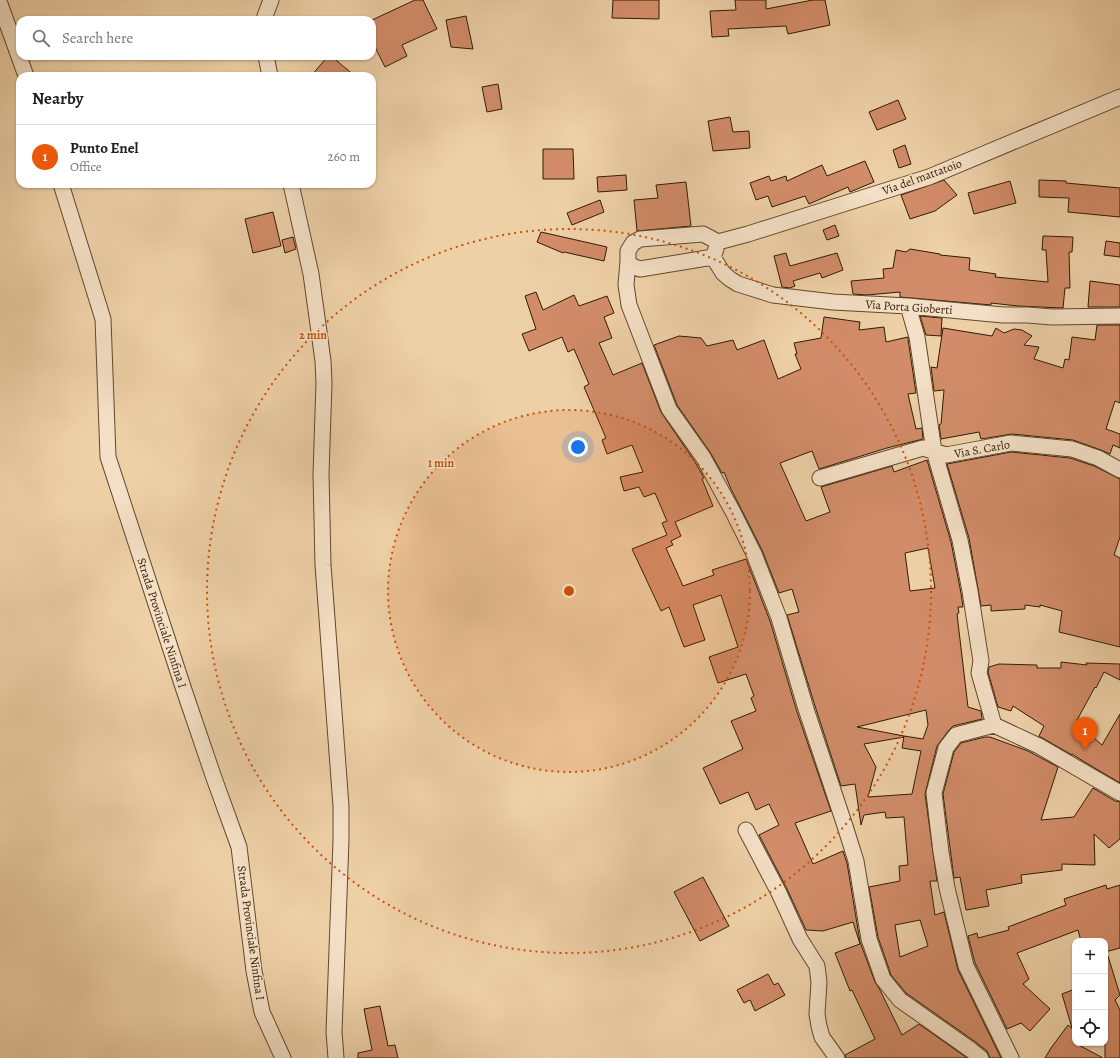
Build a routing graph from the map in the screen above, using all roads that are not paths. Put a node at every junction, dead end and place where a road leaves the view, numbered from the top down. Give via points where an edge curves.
1 (271, 0) edge
2 (0, 4) edge
3 (265, 16) edge
4 (16, 48) edge
5 (20, 60) edge
6 (267, 60) edge
7 (25, 72) edge
8 (269, 72) edge
9 (1120, 97) edge
10 (62, 188) edge
11 (292, 188) edge
12 (718, 242) junction
13 (713, 257) junction
14 (628, 261) junction
15 (908, 306) junction
16 (1120, 316) edge
17 (934, 451) junction
18 (1120, 470) edge
19 (820, 478) dead end
20 (994, 725) junction
21 (1120, 793) edge
22 (746, 830) dead end
23 (283, 1058) edge
24 (336, 1058) edge
25 (837, 1058) edge
26 (981, 1058) edge
27 (1011, 1058) edge

1 - 3 street
2 - 4 street
5 - 7 street
6 - 8 street
9 - 12 street, Via del mattatoio via 929,176
10 - 23 street, Strada Provinciale Ninfina I via 103,319 108,458 184,690 239,847 254,971 262,1012
11 - 24 street via 311,274 323,361 323,565 341,819 334,1032
12 - 13 street
12 - 14 street via 703,234 640,239 628,251
13 - 14 street via 640,270
13 - 15 street, Via Porta Gioberti via 730,279 773,296
14 - 26 street via 626,285 629,305 669,409 703,457 733,512 754,554 779,618 856,861 869,939 883,979 900,1000
15 - 16 street, Via Porta Gioberti via 1003,315
15 - 17 street via 917,337
17 - 18 street, Via S. Carlo via 946,455 1011,443 1065,448 1098,458
17 - 19 street, Via S. Carlo via 923,448
17 - 20 street via 960,540 981,661 979,673
20 - 21 street via 1039,746
20 - 27 street via 956,735 946,748 934,793 947,888 966,966
22 - 25 street via 800,939 817,966 819,1026 822,1037

